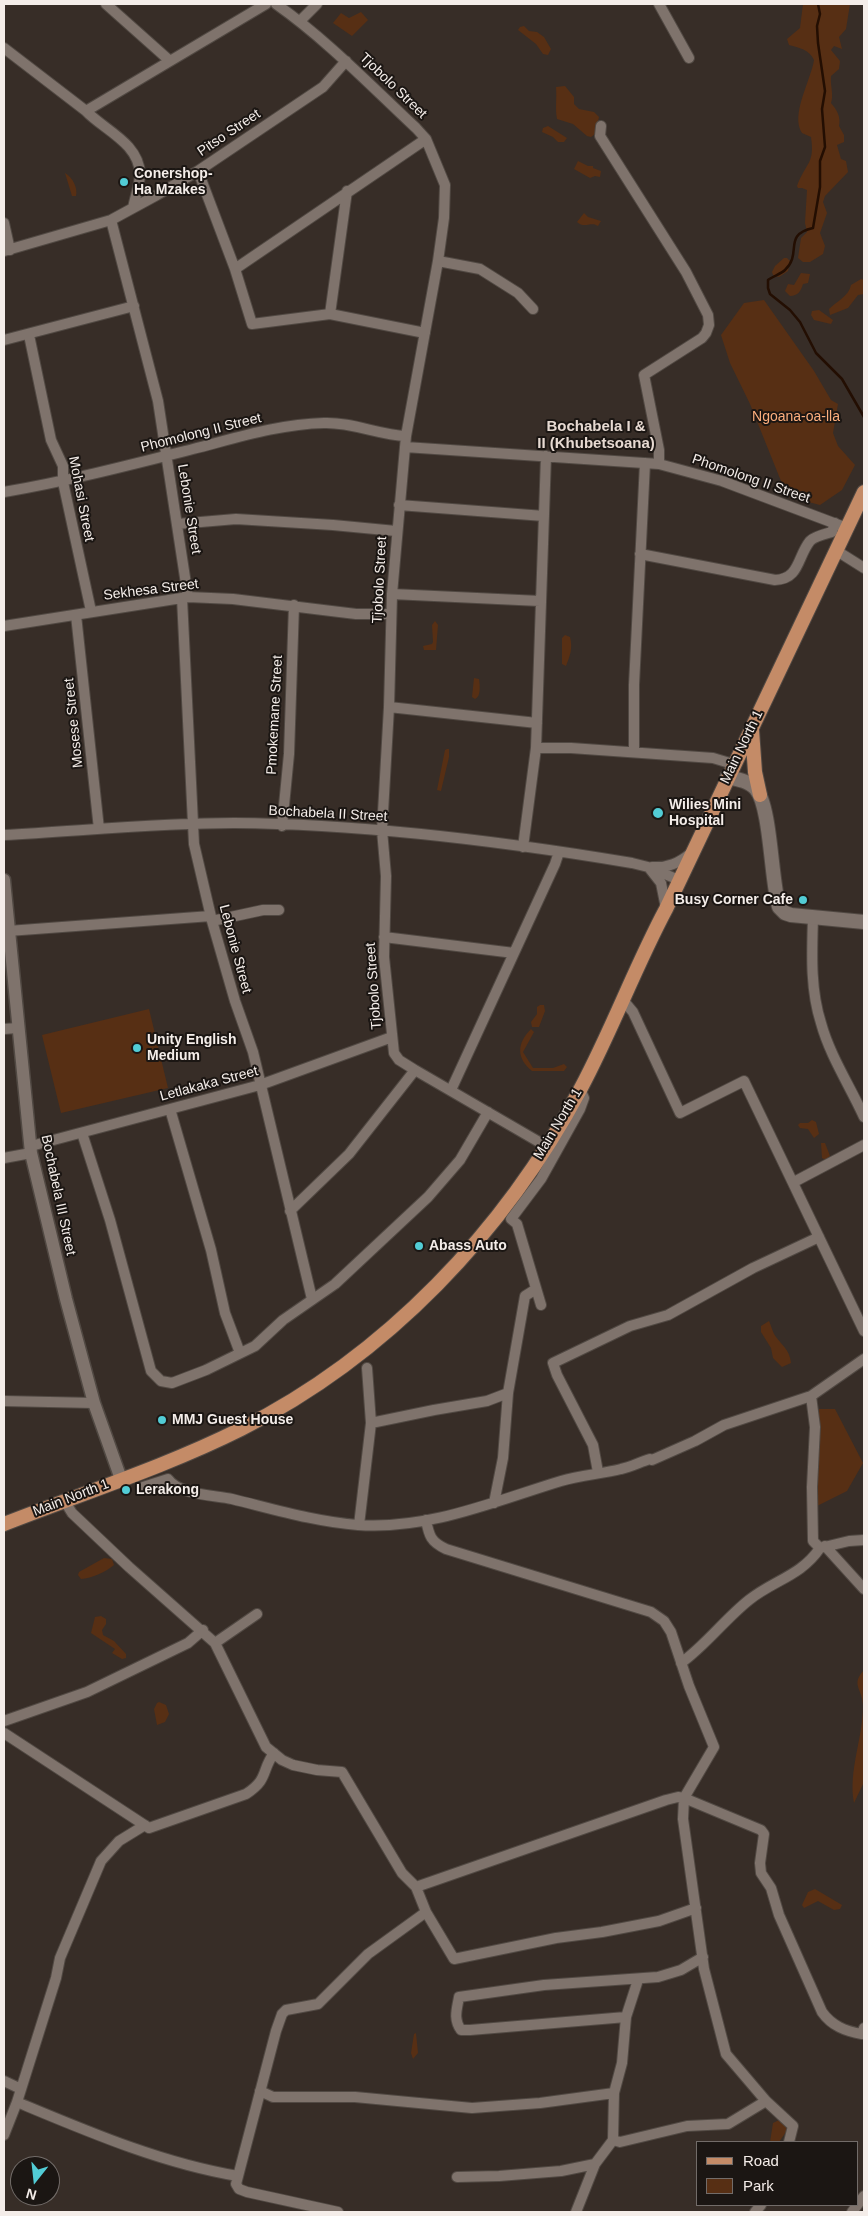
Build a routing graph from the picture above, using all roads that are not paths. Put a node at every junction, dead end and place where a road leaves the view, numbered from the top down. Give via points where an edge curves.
1 (106, 4) edge
2 (266, 4) edge
3 (276, 4) edge
4 (317, 4) edge
5 (659, 4) edge
6 (300, 21) junction
7 (4, 48) edge
8 (689, 58) dead end
9 (170, 61) junction
10 (346, 61) junction
11 (86, 111) junction
12 (601, 126) dead end
13 (426, 140) junction
14 (198, 171) junction
15 (347, 191) junction
16 (133, 208) junction
17 (111, 220) junction
18 (4, 223) edge
19 (7, 250) edge
20 (438, 261) junction
21 (234, 269) junction
22 (134, 306) junction
23 (533, 309) dead end
24 (330, 314) junction
25 (425, 333) junction
26 (29, 335) junction
27 (4, 340) edge
28 (406, 436) junction
29 (405, 447) junction
30 (166, 456) junction
31 (546, 456) junction
32 (645, 463) junction
33 (659, 464) junction
34 (62, 482) junction
35 (4, 492) edge
36 (864, 492) edge
37 (399, 505) junction
38 (544, 516) junction
39 (177, 524) junction
40 (841, 526) junction
41 (396, 531) junction
42 (836, 551) junction
43 (640, 554) junction
44 (864, 568) edge
45 (392, 594) junction
46 (185, 598) junction
47 (540, 601) junction
48 (294, 605) junction
49 (91, 611) junction
50 (391, 614) junction
51 (76, 615) junction
52 (4, 626) edge
53 (388, 707) junction
54 (537, 723) junction
55 (752, 727) junction
56 (536, 748) junction
57 (634, 752) junction
58 (734, 764) junction
59 (727, 777) junction
60 (760, 795) junction
61 (195, 824) junction
62 (282, 826) junction
63 (99, 829) junction
64 (382, 830) junction
65 (4, 835) edge
66 (523, 848) junction
67 (692, 851) junction
68 (558, 852) junction
69 (648, 867) junction
70 (4, 880) edge
71 (679, 880) junction
72 (666, 908) junction
73 (279, 910) dead end
74 (813, 917) junction
75 (212, 918) junction
76 (864, 922) edge
77 (8, 931) junction
78 (384, 938) junction
79 (514, 953) junction
80 (623, 1000) junction
81 (17, 1028) junction
82 (4, 1029) edge
83 (392, 1037) junction
84 (415, 1070) junction
85 (260, 1085) junction
86 (580, 1089) junction
87 (451, 1090) junction
88 (170, 1109) junction
89 (488, 1112) junction
90 (864, 1117) edge
91 (82, 1133) junction
92 (864, 1145) edge
93 (546, 1146) junction
94 (31, 1149) junction
95 (4, 1158) edge
96 (794, 1182) junction
97 (290, 1211) junction
98 (819, 1238) junction
99 (536, 1289) junction
100 (312, 1299) junction
101 (541, 1305) dead end
102 (864, 1331) edge
103 (240, 1353) junction
104 (864, 1359) edge
105 (367, 1368) dead end
106 (508, 1393) junction
107 (810, 1396) junction
108 (4, 1401) edge
109 (94, 1403) junction
110 (371, 1423) junction
111 (153, 1467) junction
112 (598, 1472) junction
113 (121, 1479) junction
114 (160, 1483) junction
115 (143, 1487) dead end
116 (64, 1500) junction
117 (494, 1503) junction
118 (426, 1520) junction
119 (4, 1524) edge
120 (359, 1525) junction
121 (864, 1540) edge
122 (822, 1547) junction
123 (864, 1589) edge
124 (257, 1614) dead end
125 (203, 1630) junction
126 (215, 1642) junction
127 (681, 1663) junction
128 (4, 1721) edge
129 (4, 1733) edge
130 (274, 1753) junction
131 (684, 1798) junction
132 (145, 1825) junction
133 (416, 1886) junction
134 (696, 1908) junction
135 (426, 1912) junction
136 (704, 1957) junction
137 (638, 1980) junction
138 (626, 2017) junction
139 (864, 2028) edge
140 (4, 2081) edge
141 (21, 2089) junction
142 (260, 2091) junction
143 (614, 2093) junction
144 (766, 2101) junction
145 (18, 2102) junction
146 (4, 2135) edge
147 (613, 2140) junction
148 (789, 2141) edge
149 (595, 2164) junction
150 (238, 2176) junction
151 (458, 2177) dead end
152 (338, 2212) edge
153 (576, 2212) edge

1 - 9 street
2 - 9 street
3 - 6 street, Tjobolo Street
4 - 6 street
5 - 8 street
6 - 10 street, Tjobolo Street
7 - 11 street
9 - 11 street
10 - 13 street, Tjobolo Street
10 - 14 street, Pitso Street via 323,87
11 - 16 street via 126,143 134,154 140,173
12 - 33 street via 600,136 686,272 708,315 709,325 702,338 644,375
13 - 15 street
13 - 20 street, Tjobolo Street via 445,185
14 - 16 street, Pitso Street
14 - 21 street
15 - 21 street
15 - 24 street
16 - 17 street, Pitso Street
17 - 19 street, Pitso Street
17 - 22 street, Lebonie Street
18 - 19 street
20 - 23 street via 480,268 513,289
20 - 25 street, Tjobolo Street
21 - 24 street via 252,324
22 - 26 street
22 - 30 street, Lebonie Street via 158,401
24 - 25 street
25 - 28 street, Tjobolo Street
26 - 27 street
26 - 34 street, Mohasi Street via 51,440 63,466
28 - 29 street, Tjobolo Street
28 - 30 street, Phomolong II Street via 326,423 284,426
29 - 31 street, Phomolong II Street
29 - 37 street, Tjobolo Street
30 - 34 street, Phomolong II Street
30 - 39 street, Lebonie Street
31 - 32 street, Phomolong II Street
31 - 38 street
32 - 33 street, Phomolong II Street
32 - 43 street
33 - 40 street, Phomolong II Street via 722,481
34 - 35 street, Phomolong II Street
34 - 49 street, Mohasi Street
36 - 40 main road, Main North 1
37 - 38 street
37 - 41 street, Tjobolo Street
38 - 47 street
39 - 41 street via 236,519
39 - 46 street, Lebonie Street
40 - 42 main road, Main North 1
40 - 43 street via 810,541 792,574 783,580
41 - 45 street, Tjobolo Street
42 - 44 street
42 - 55 main road, Main North 1
43 - 57 street
45 - 47 street
45 - 50 street, Tjobolo Street
46 - 48 street, Sekhesa Street
46 - 49 street, Sekhesa Street
46 - 61 street, Lebonie Street
47 - 54 street
48 - 50 street, Sekhesa Street via 356,614
48 - 62 street, Pmokemane Street via 289,754
49 - 51 street, Sekhesa Street
50 - 53 street, Tjobolo Street
51 - 52 street, Sekhesa Street
51 - 63 street, Mosese Street
53 - 54 street
53 - 64 street, Tjobolo Street
54 - 56 street
55 - 58 main road, Main North 1
55 - 60 main road
56 - 57 street
56 - 66 street
57 - 58 street via 714,758
58 - 59 main road, Main North 1
59 - 60 main road via 748,782
59 - 67 main road, Main North 1
60 - 74 main road via 779,907 791,915
61 - 62 street, Bochabela II Street
61 - 63 street, Bochabela II Street
61 - 75 street, Lebonie Street via 194,844
62 - 64 street, Bochabela II Street
63 - 65 street, Bochabela II Street
64 - 66 street, Bochabela II Street
64 - 78 street, Tjobolo Street via 386,876
66 - 68 street, Bochabela II Street
67 - 69 street, Bochabela II Street via 670,866
67 - 71 main road, Main North 1
68 - 69 street, Bochabela II Street
68 - 79 street
69 - 71 street, Bochabela II Street
69 - 72 street via 662,883
70 - 77 street, Bochabela III Street
71 - 72 main road, Main North 1
72 - 80 main road, Main North 1
73 - 75 street
74 - 76 main road
74 - 90 street via 814,986 821,1024
75 - 77 street
75 - 85 street, Lebonie Street
77 - 81 street, Bochabela III Street
78 - 79 street
78 - 83 street, Tjobolo Street
79 - 87 street
80 - 86 main road, Main North 1
80 - 96 street via 633,1012 680,1113 744,1082
81 - 82 street
81 - 94 street, Bochabela III Street
83 - 84 street, Tjobolo Street via 394,1053
83 - 85 street, Letlakaka Street
84 - 87 street, Tjobolo Street
84 - 97 street via 349,1154
85 - 88 street, Letlakaka Street
85 - 97 street, Lebonie Street
86 - 93 main road, Main North 1
86 - 99 street via 584,1098 580,1109 541,1179 511,1219 517,1224
87 - 89 street, Tjobolo Street
88 - 91 street, Letlakaka Street
88 - 103 street via 211,1250 225,1313
89 - 93 street, Tjobolo Street
89 - 100 street via 460,1160 428,1197 335,1284
91 - 94 street, Letlakaka Street
91 - 103 street via 110,1220 151,1372 161,1381 172,1383
92 - 96 street
93 - 111 main road, Main North 1 via 502,1211 469,1251 386,1332 334,1372 259,1420
94 - 95 street, Letlakaka Street
94 - 109 street, Bochabela III Street
96 - 98 street
97 - 100 street, Lebonie Street
98 - 102 street
98 - 112 street via 753,1268 668,1315 630,1326 553,1362 593,1445
99 - 101 street
99 - 106 street via 525,1296
100 - 103 street via 282,1320 255,1346
104 - 107 street
105 - 110 street
106 - 110 street via 487,1401
106 - 117 street via 503,1458
107 - 112 street via 724,1425 652,1460
107 - 122 street via 815,1427 813,1541
108 - 109 street
109 - 113 street, Bochabela III Street
110 - 120 street
111 - 113 main road, Main North 1
111 - 114 street
112 - 117 street
113 - 116 main road, Main North 1
114 - 115 street
114 - 120 street via 168,1480 182,1490
116 - 119 main road, Main North 1
116 - 125 street via 72,1513 129,1567
117 - 118 street
118 - 120 street
118 - 127 street via 432,1541 446,1549 656,1615 668,1626
121 - 122 street
122 - 123 street
122 - 127 street via 799,1570 748,1600
124 - 126 street
125 - 126 street
125 - 128 street via 188,1643 87,1692
126 - 130 street via 266,1747
127 - 131 street via 714,1747
129 - 132 street
130 - 132 street via 266,1775 256,1788 246,1794 149,1828
130 - 133 street via 293,1765 342,1772 402,1873
131 - 133 street via 666,1800
131 - 134 street via 684,1834
131 - 139 street via 761,1830 764,1834 761,1873 771,1888 779,1916 822,2012 840,2029 862,2034
132 - 141 street via 119,1841 101,1861 60,1958
133 - 135 street
134 - 135 street via 650,1923 454,1959
134 - 136 street
135 - 142 street via 368,1954 318,2004 282,2014
136 - 137 street via 681,1970
136 - 144 street via 704,1969 726,2054
137 - 138 street
137 - 138 street via 544,1984 459,1997 456,2017 461,2030
138 - 143 street via 622,2063
140 - 141 street
141 - 145 street
142 - 143 street via 273,2097 355,2098 472,2108
142 - 150 street
143 - 147 street
144 - 147 street via 728,2124 688,2126 620,2142
144 - 148 street via 793,2126
145 - 146 street
145 - 150 street via 134,2148
147 - 149 street
149 - 151 street via 561,2171
149 - 153 street
150 - 152 street via 236,2184 247,2192

